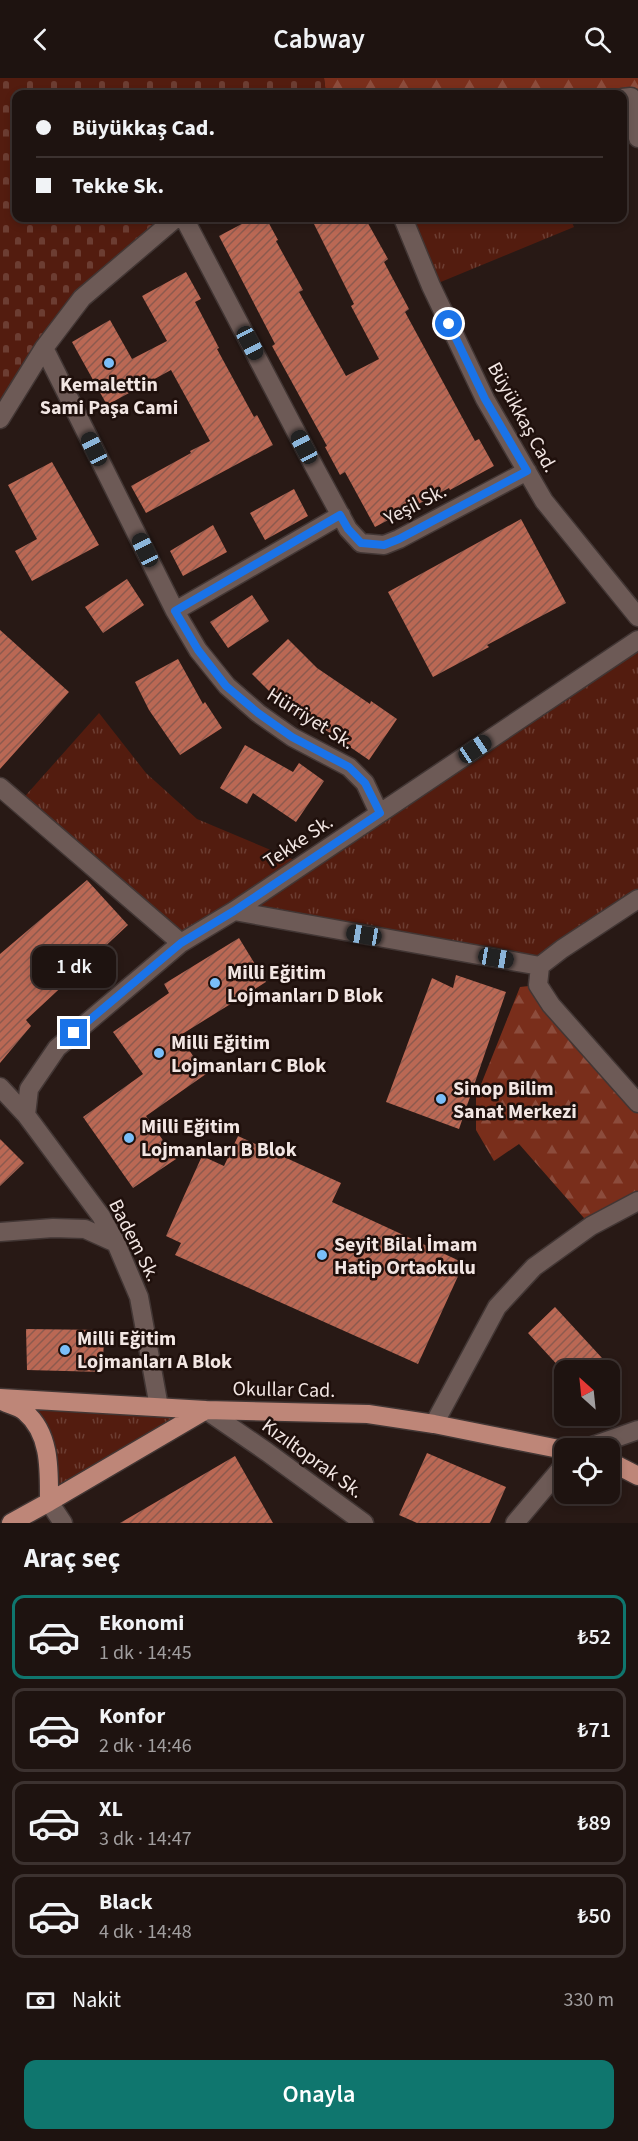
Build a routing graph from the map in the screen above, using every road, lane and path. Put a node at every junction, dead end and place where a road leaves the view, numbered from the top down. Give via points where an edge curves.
1 (627, 97) edge
2 (638, 138) edge
3 (171, 222) edge
4 (186, 222) edge
5 (405, 222) edge
6 (44, 348) junction
7 (0, 419) edge
8 (527, 471) junction
9 (340, 515) junction
10 (175, 611) junction
11 (638, 618) edge
12 (638, 640) edge
13 (0, 787) edge
14 (380, 813) junction
15 (638, 899) edge
16 (234, 911) junction
17 (181, 943) junction
18 (540, 966) junction
19 (0, 1087) edge
20 (638, 1103) edge
21 (26, 1115) junction
22 (638, 1201) edge
23 (0, 1232) edge
24 (116, 1243) junction
25 (0, 1399) edge
26 (159, 1407) junction
27 (206, 1410) junction
28 (638, 1416) edge
29 (434, 1424) junction
30 (633, 1432) edge
31 (616, 1438) edge
32 (554, 1448) edge
33 (620, 1467) edge
34 (638, 1476) edge
35 (554, 1477) edge
36 (50, 1502) junction
37 (11, 1523) edge
38 (63, 1523) edge
39 (364, 1523) edge
40 (515, 1523) edge

1 - 2 street via 631,97
3 - 6 street via 82,298
4 - 9 street, Yeşil Sk.
5 - 8 street, Büyükkaş Cad. via 485,399
6 - 7 street
6 - 10 street, Hürriyet Sk.
8 - 9 street, Yeşil Sk. via 384,545 361,543
8 - 11 street, Büyükkaş Cad. via 544,501
9 - 10 street
10 - 14 street, Hürriyet Sk. via 226,686 292,737 349,767 365,783
12 - 14 street, Tekke Sk.
13 - 17 street
14 - 16 street, Tekke Sk.
15 - 18 street
16 - 17 street, Tekke Sk.
16 - 18 street
17 - 21 street, Tekke Sk. via 57,1048 29,1089
18 - 20 street via 538,986 551,1005
19 - 21 street, Badem Sk.
21 - 24 street, Badem Sk. via 101,1216
22 - 29 street via 591,1226 534,1267 497,1307
23 - 24 street via 85,1229
24 - 26 street, Badem Sk. via 139,1297
25 - 26 main road, Okullar Cad.
25 - 36 main road via 25,1411 41,1431 50,1463
26 - 27 main road, Okullar Cad.
27 - 29 main road, Okullar Cad. via 368,1414
27 - 36 main road
27 - 39 street, Kızıltoprak Sk.
28 - 30 street
29 - 32 main road, Okullar Cad.
30 - 31 street
33 - 34 main road
35 - 40 street
36 - 37 main road
36 - 38 street

